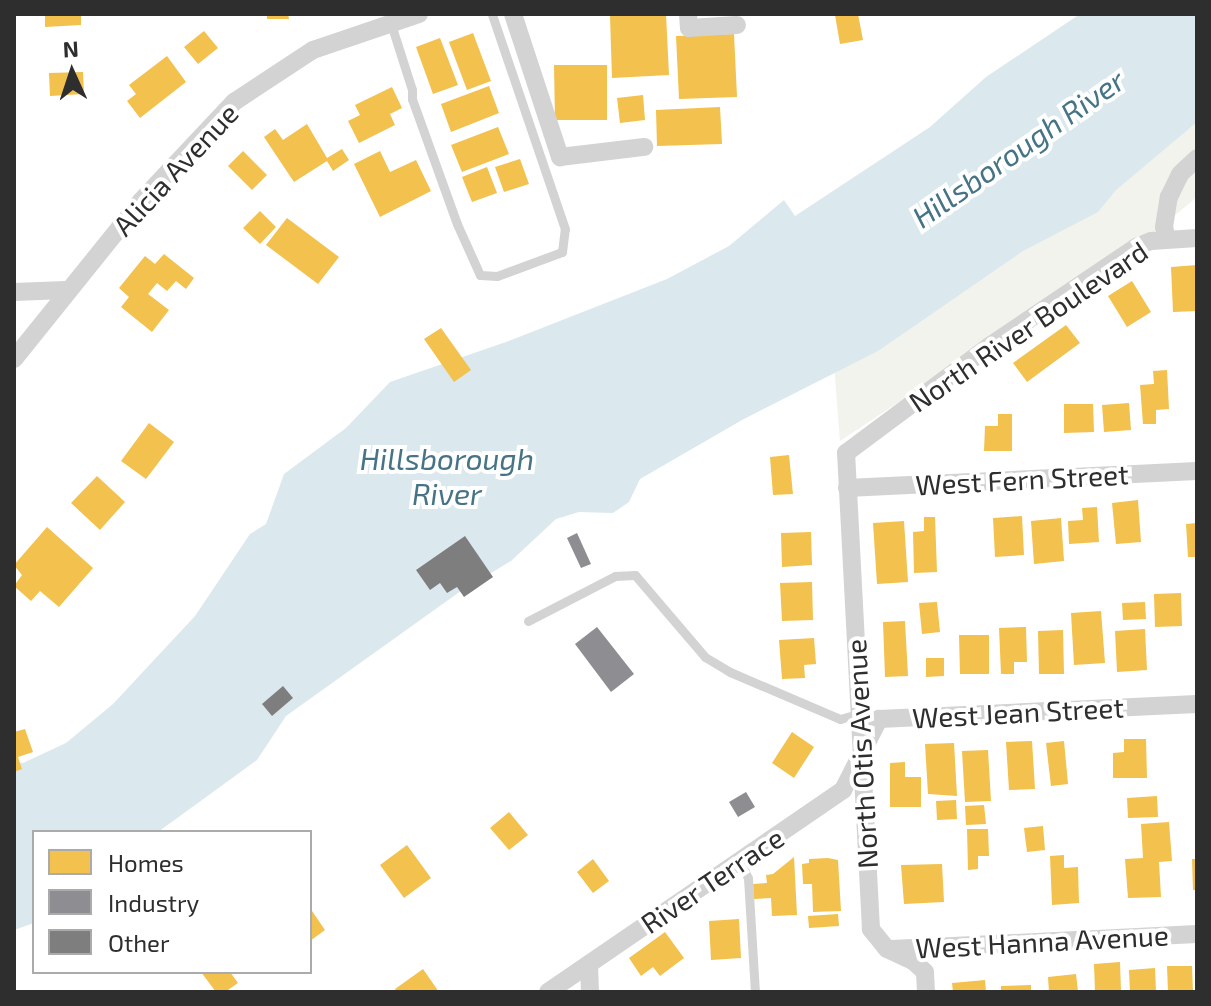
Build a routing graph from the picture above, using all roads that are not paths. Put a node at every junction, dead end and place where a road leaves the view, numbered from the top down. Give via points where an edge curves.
1 (419, 14) edge
2 (492, 14) edge
3 (513, 14) edge
4 (688, 14) edge
5 (391, 24) junction
6 (737, 25) dead end
7 (644, 147) dead end
8 (1197, 158) edge
9 (1197, 238) edge
10 (1167, 239) junction
11 (66, 290) junction
12 (14, 292) edge
13 (14, 359) edge
14 (1197, 471) edge
15 (847, 488) junction
16 (528, 621) dead end
17 (1197, 704) edge
18 (858, 714) junction
19 (860, 754) junction
20 (740, 861) junction
21 (1197, 934) edge
22 (887, 949) junction
23 (589, 964) junction
24 (548, 992) edge
25 (590, 992) edge
26 (755, 992) edge
27 (926, 992) edge

1 - 5 street, Alicia Avenue
2 - 5 lane via 565,229 562,252 497,276 480,275 457,224
3 - 7 street via 560,157
4 - 6 street via 689,28
5 - 11 street, Alicia Avenue via 313,50 234,102
8 - 10 street, North River Boulevard via 1180,174 1169,197
9 - 10 street
10 - 15 street, North River Boulevard via 1136,247 1095,274 846,453
11 - 12 street
11 - 13 street, Alicia Avenue
14 - 15 street, West Fern Street
15 - 18 street, North Otis Avenue
16 - 18 lane via 615,576 635,575 705,657 840,719
17 - 19 street, West Jean Street via 879,719
18 - 19 street, North Otis Avenue
19 - 20 street, River Terrace via 843,790
19 - 22 street, North Otis Avenue via 871,929
20 - 23 street, River Terrace
20 - 26 lane via 748,878
21 - 22 street, West Hanna Avenue
22 - 27 street via 925,972
23 - 24 street, River Terrace
23 - 25 street

